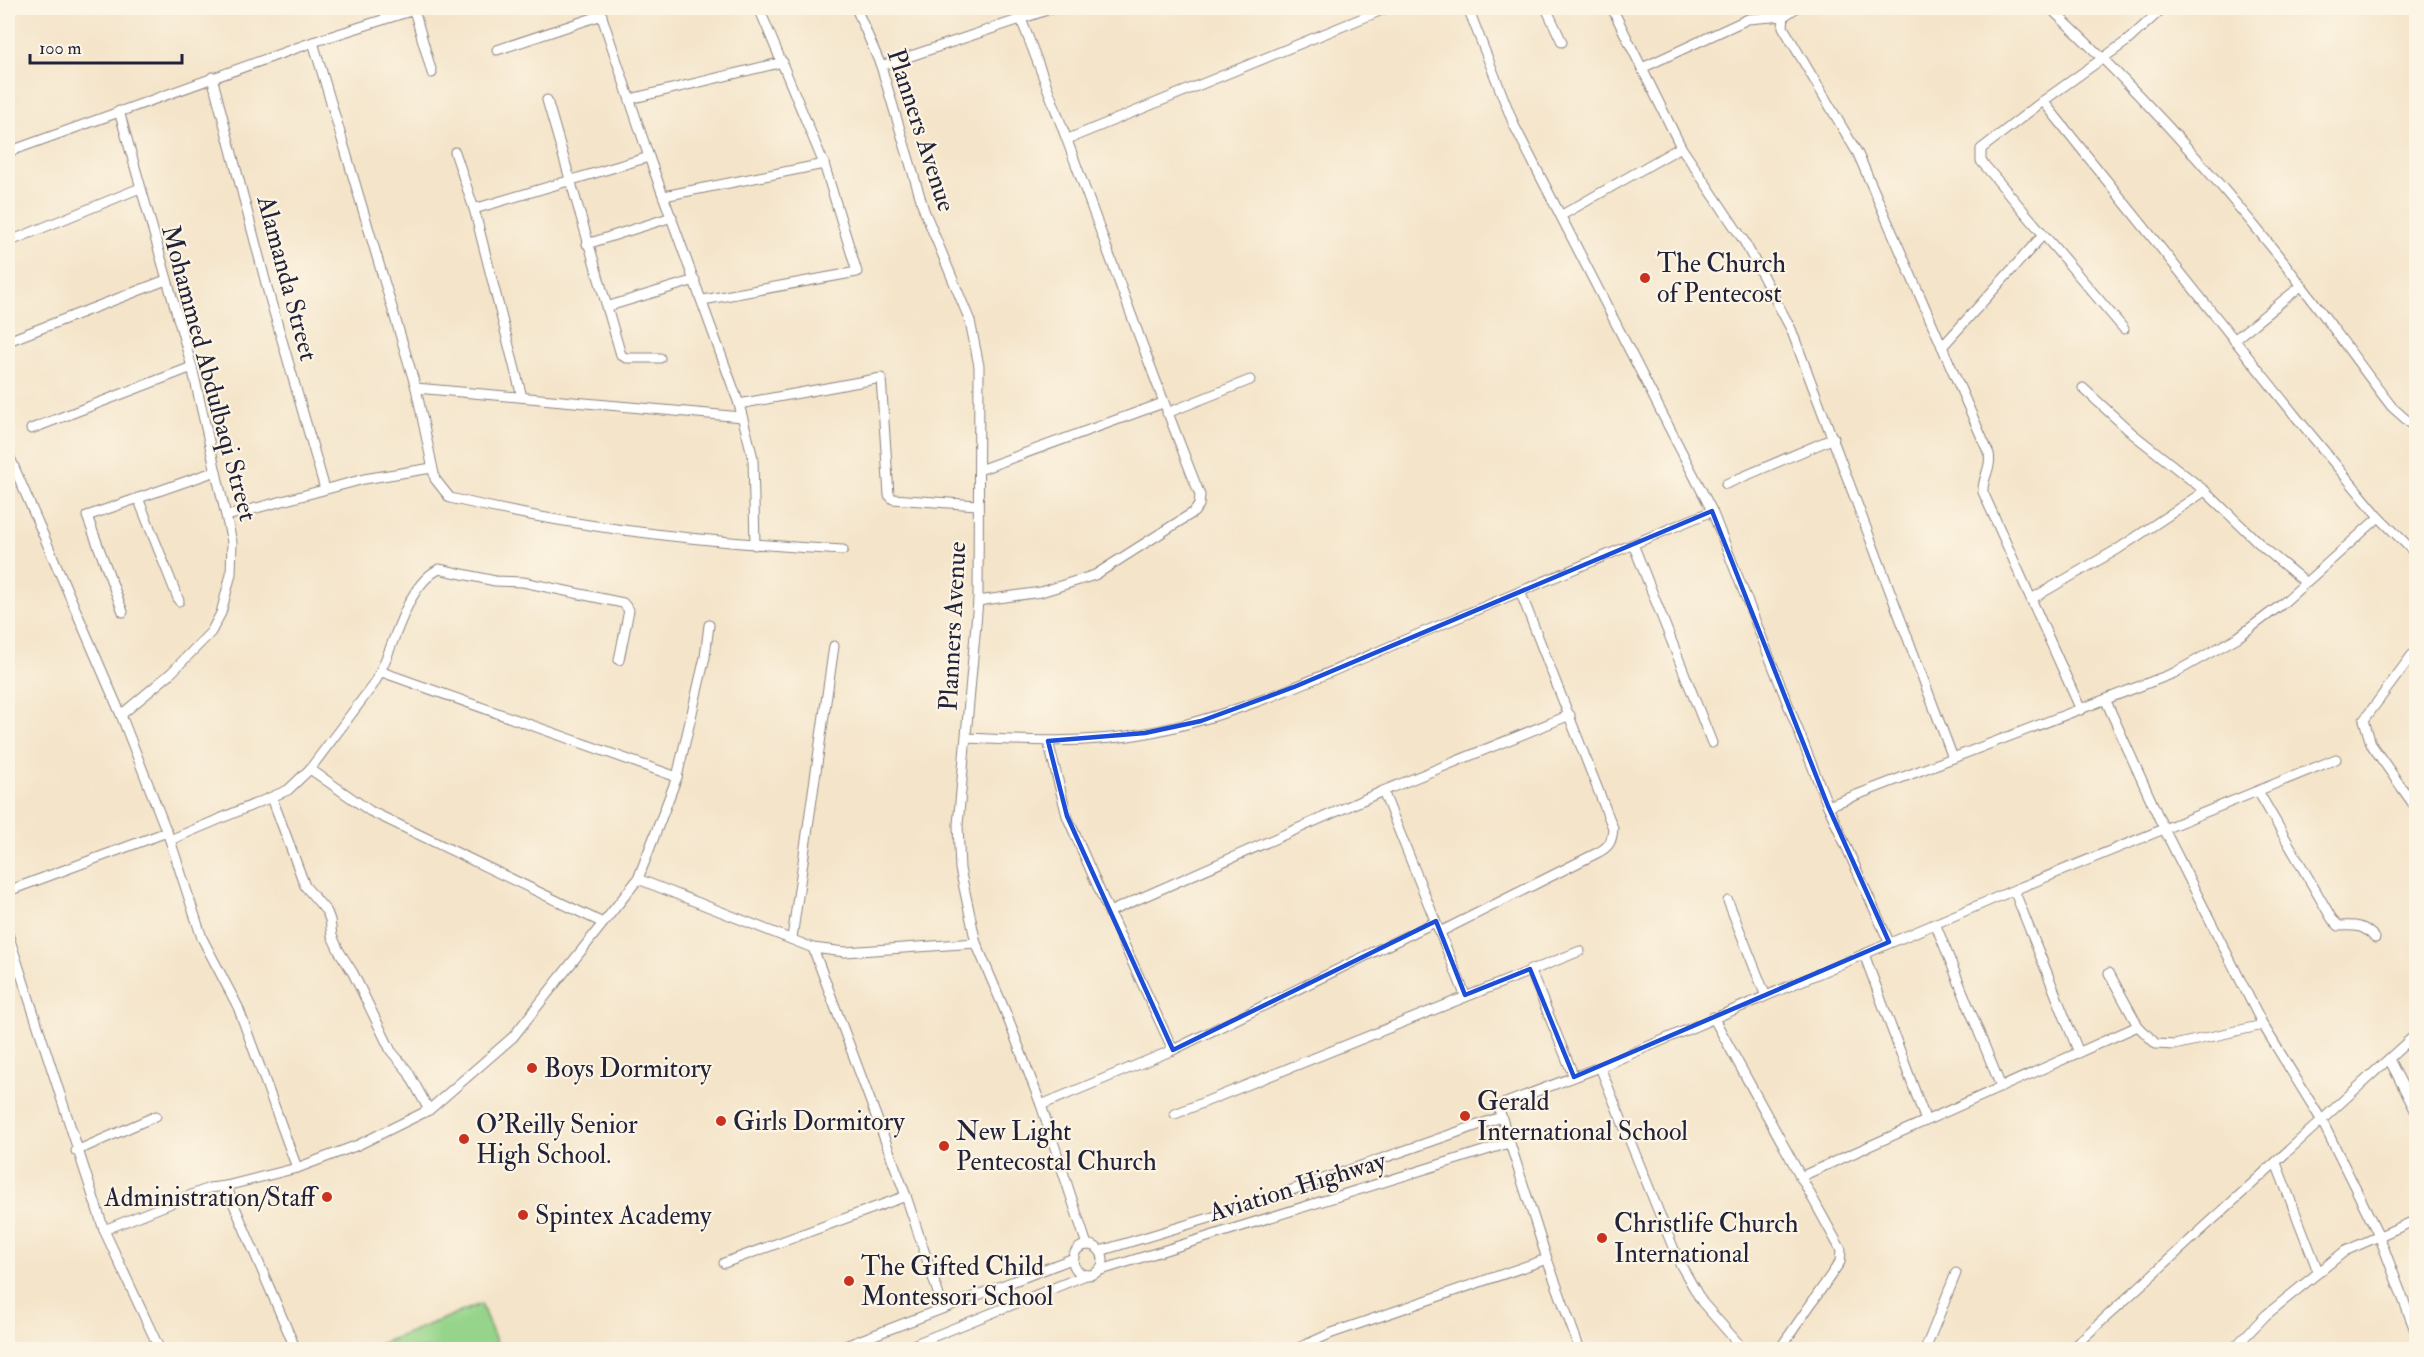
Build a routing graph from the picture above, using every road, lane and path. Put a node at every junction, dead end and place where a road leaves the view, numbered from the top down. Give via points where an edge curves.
1 (759, 8) edge
2 (856, 8) edge
3 (1053, 8) edge
4 (1387, 8) edge
5 (1468, 8) edge
6 (1546, 8) edge
7 (1612, 8) edge
8 (1796, 8) edge
9 (2050, 8) edge
10 (2163, 8) edge
11 (417, 9) edge
12 (600, 11) edge
13 (1784, 16) junction
14 (1021, 19) junction
15 (313, 42) junction
16 (1562, 42) dead end
17 (497, 50) dead end
18 (2104, 57) junction
19 (783, 62) junction
20 (881, 66) junction
21 (1642, 68) junction
22 (432, 73) dead end
23 (213, 77) junction
24 (630, 99) junction
25 (547, 100) dead end
26 (2043, 101) junction
27 (119, 111) junction
28 (1068, 139) junction
29 (1681, 147) junction
30 (8, 152) edge
31 (455, 152) dead end
32 (649, 157) junction
33 (824, 164) junction
34 (569, 179) junction
35 (140, 188) junction
36 (664, 196) junction
37 (474, 209) junction
38 (1562, 215) junction
39 (672, 217) junction
40 (2042, 236) junction
41 (8, 242) edge
42 (587, 244) junction
43 (166, 280) junction
44 (695, 280) junction
45 (2301, 286) junction
46 (703, 300) junction
47 (606, 307) junction
48 (2124, 329) dead end
49 (8, 340) edge
50 (2234, 340) junction
51 (1942, 347) junction
52 (660, 358) dead end
53 (192, 368) junction
54 (1250, 380) dead end
55 (416, 388) junction
56 (2083, 388) dead end
57 (522, 397) junction
58 (1163, 403) junction
59 (739, 404) junction
60 (1167, 413) junction
61 (742, 417) junction
62 (2416, 423) edge
63 (31, 429) dead end
64 (1834, 438) junction
65 (8, 453) edge
66 (432, 468) junction
67 (979, 470) junction
68 (216, 471) junction
69 (1726, 484) dead end
70 (325, 489) junction
71 (2205, 491) junction
72 (138, 498) junction
73 (977, 505) junction
74 (1712, 511) junction
75 (227, 516) junction
76 (2379, 517) junction
77 (1633, 544) junction
78 (755, 545) junction
79 (843, 550) dead end
80 (2416, 554) edge
81 (2306, 583) junction
82 (1520, 591) junction
83 (2033, 598) junction
84 (179, 601) dead end
85 (978, 601) junction
86 (123, 612) dead end
87 (709, 625) dead end
88 (834, 646) dead end
89 (2412, 655) dead end
90 (619, 660) dead end
91 (382, 672) junction
92 (2106, 701) junction
93 (2081, 710) junction
94 (1570, 714) junction
95 (121, 715) junction
96 (967, 738) junction
97 (1048, 741) junction
98 (1712, 743) dead end
99 (1953, 758) junction
100 (2336, 759) dead end
101 (310, 769) junction
102 (677, 777) junction
103 (1383, 791) junction
104 (2258, 791) junction
105 (272, 798) junction
106 (1828, 806) junction
107 (2416, 808) edge
108 (2164, 829) junction
109 (168, 836) junction
110 (638, 879) junction
111 (2014, 890) junction
112 (8, 891) edge
113 (1728, 901) dead end
114 (1109, 912) junction
115 (1435, 922) junction
116 (603, 923) junction
117 (1935, 923) junction
118 (1440, 932) junction
119 (8, 934) edge
120 (792, 938) junction
121 (2375, 938) dead end
122 (1889, 942) junction
123 (976, 943) junction
124 (813, 948) junction
125 (1580, 951) dead end
126 (1864, 954) junction
127 (1530, 969) junction
128 (2109, 974) dead end
129 (1765, 994) junction
130 (1466, 995) junction
131 (1713, 1017) junction
132 (2263, 1025) junction
133 (2138, 1026) junction
134 (2416, 1034) edge
135 (1173, 1050) junction
136 (2079, 1053) junction
137 (2389, 1059) junction
138 (1600, 1067) junction
139 (1574, 1077) junction
140 (2001, 1087) junction
141 (1041, 1105) junction
142 (429, 1110) junction
143 (2416, 1112) edge
144 (1175, 1114) dead end
145 (156, 1116) dead end
146 (1501, 1117) junction
147 (1926, 1121) junction
148 (2322, 1121) junction
149 (1509, 1143) junction
150 (76, 1151) junction
151 (2276, 1163) junction
152 (297, 1168) junction
153 (1800, 1177) junction
154 (226, 1186) junction
155 (906, 1196) junction
156 (2416, 1220) edge
157 (104, 1230) junction
158 (2380, 1238) junction
159 (1087, 1245) junction
160 (1100, 1251) junction
161 (1074, 1258) junction
162 (1547, 1259) junction
163 (724, 1263) dead end
164 (1098, 1271) junction
165 (2318, 1271) junction
166 (1956, 1273) dead end
167 (1086, 1275) junction
168 (943, 1308) junction
169 (2416, 1333) edge
170 (160, 1350) edge
171 (296, 1350) edge
172 (835, 1350) edge
173 (900, 1350) edge
174 (1294, 1350) edge
175 (1580, 1350) edge
176 (1743, 1350) edge
177 (1779, 1350) edge
178 (1925, 1350) edge
179 (2070, 1350) edge
180 (2232, 1350) edge

1 - 19 street
2 - 20 street, Planners Avenue
3 - 14 street
4 - 28 street
5 - 38 street via 1514,125
6 - 16 street
7 - 21 street
8 - 13 street
9 - 18 street
10 - 18 street
11 - 15 street
11 - 22 street
12 - 17 street
12 - 24 street
13 - 21 street via 1748,20
13 - 51 street via 1783,27 1858,154
14 - 20 street
14 - 28 street
15 - 23 street
15 - 55 street
18 - 26 street
18 - 45 street via 2206,168
19 - 24 street
19 - 33 street
20 - 67 street, Planners Avenue via 924,210 975,336 979,366
21 - 29 street
23 - 27 street
23 - 70 street, Alamanda Street via 269,295
24 - 32 street
25 - 34 street
26 - 40 street via 1981,149 1980,155
26 - 50 street
27 - 30 street
27 - 35 street, Mohammed Abdulbaqi Street
28 - 58 street
29 - 38 street
29 - 64 street via 1744,241 1791,329
31 - 37 street
32 - 34 street
32 - 36 street
33 - 36 street
33 - 46 street via 857,272
34 - 37 street
34 - 42 street
35 - 41 street
35 - 43 street, Mohammed Abdulbaqi Street
36 - 39 street
37 - 57 street
38 - 74 street
39 - 42 street
39 - 44 street
40 - 48 street
40 - 51 street
42 - 47 street
43 - 49 street
43 - 53 street, Mohammed Abdulbaqi Street
44 - 46 street
44 - 47 street
45 - 50 street
45 - 62 street via 2392,407 2410,423
46 - 59 street
47 - 52 street via 623,357
50 - 76 street
51 - 83 street via 1989,454 1991,463 1982,482 1983,492
53 - 63 street
53 - 68 street, Mohammed Abdulbaqi Street
54 - 60 street
55 - 57 street
55 - 66 street
56 - 71 street
57 - 61 street
58 - 60 street
58 - 67 street
59 - 61 street
59 - 73 street via 881,378 892,499
60 - 85 street via 1200,495 1194,512 1095,575 1041,592
61 - 78 street via 753,458
64 - 69 street
64 - 99 street
65 - 95 street
66 - 70 street
66 - 78 street via 438,486 450,498 600,528
67 - 73 street, Planners Avenue
68 - 72 street
68 - 75 street, Mohammed Abdulbaqi Street
70 - 75 street
71 - 81 street
71 - 83 street via 2118,549
72 - 84 street
72 - 86 street via 91,514 86,520
73 - 85 street, Planners Avenue
74 - 77 street
74 - 106 street
75 - 95 street, Mohammed Abdulbaqi Street via 232,542 231,573 221,613 211,632 171,673
76 - 80 street
76 - 81 street
77 - 82 street
77 - 98 street
78 - 79 street
81 - 92 street via 2238,637 2174,673
82 - 94 street
82 - 97 street via 1294,687 1201,721 1145,733
83 - 93 street
85 - 96 street, Planners Avenue
87 - 102 street
88 - 120 street
89 - 107 street via 2364,720 2367,738
90 - 91 street via 629,610 623,603 439,569 421,581 413,595
91 - 101 street
91 - 102 street
92 - 93 street
92 - 108 street
93 - 99 street
94 - 103 street
94 - 118 street via 1612,828 1612,841 1598,853
95 - 109 street
96 - 97 street
96 - 123 street, Planners Avenue via 958,825 960,869
97 - 114 street via 1068,816
99 - 106 street
100 - 104 street
101 - 105 street via 288,790
101 - 116 street via 370,812
102 - 110 street
103 - 114 street
103 - 115 street
104 - 108 street
104 - 121 street via 2332,919 2339,926 2366,928
105 - 109 street
105 - 142 street via 305,886 327,912 339,951 391,1051 407,1070
106 - 122 street
108 - 111 street
108 - 132 street
109 - 112 street
109 - 152 street via 202,938 238,1007
110 - 116 street
110 - 120 street
111 - 117 street
111 - 136 street
113 - 129 street
114 - 135 street
115 - 118 street
115 - 135 street
116 - 142 street via 513,1037
117 - 122 street
117 - 140 street
118 - 130 street
119 - 150 street
120 - 124 street
122 - 126 street
123 - 124 street via 845,952
123 - 141 street, Planners Avenue
124 - 155 street
125 - 127 street
126 - 129 street
126 - 147 street
127 - 130 street
127 - 139 street
128 - 133 street
129 - 131 street
130 - 144 street
131 - 138 street
131 - 153 street
132 - 133 street via 2174,1045 2157,1044
132 - 148 street
133 - 136 street
134 - 137 street
135 - 141 street
136 - 140 street
137 - 143 street
137 - 148 street
138 - 139 street
138 - 176 street via 1679,1262 1702,1302
139 - 146 street via 1498,1106
140 - 147 street
141 - 159 street, Planners Avenue
142 - 152 street via 358,1145
145 - 150 street
146 - 149 street
146 - 160 street, Aviation Highway via 1247,1206
147 - 153 street
148 - 151 street
148 - 158 street
149 - 162 street
149 - 164 street, Aviation Highway
150 - 157 street
151 - 165 street
151 - 179 street
152 - 154 street
153 - 177 street via 1839,1243 1842,1257
154 - 157 street via 209,1188
154 - 171 street
155 - 163 street
155 - 168 street
156 - 158 street
157 - 170 street
158 - 165 street via 2345,1251
158 - 169 street
159 - 160 street
159 - 161 street
160 - 164 street via 1103,1263
161 - 167 street via 1078,1271
161 - 168 street
162 - 174 street via 1332,1333
162 - 175 street
164 - 167 street
165 - 180 street
166 - 178 street
167 - 173 street
168 - 172 street

